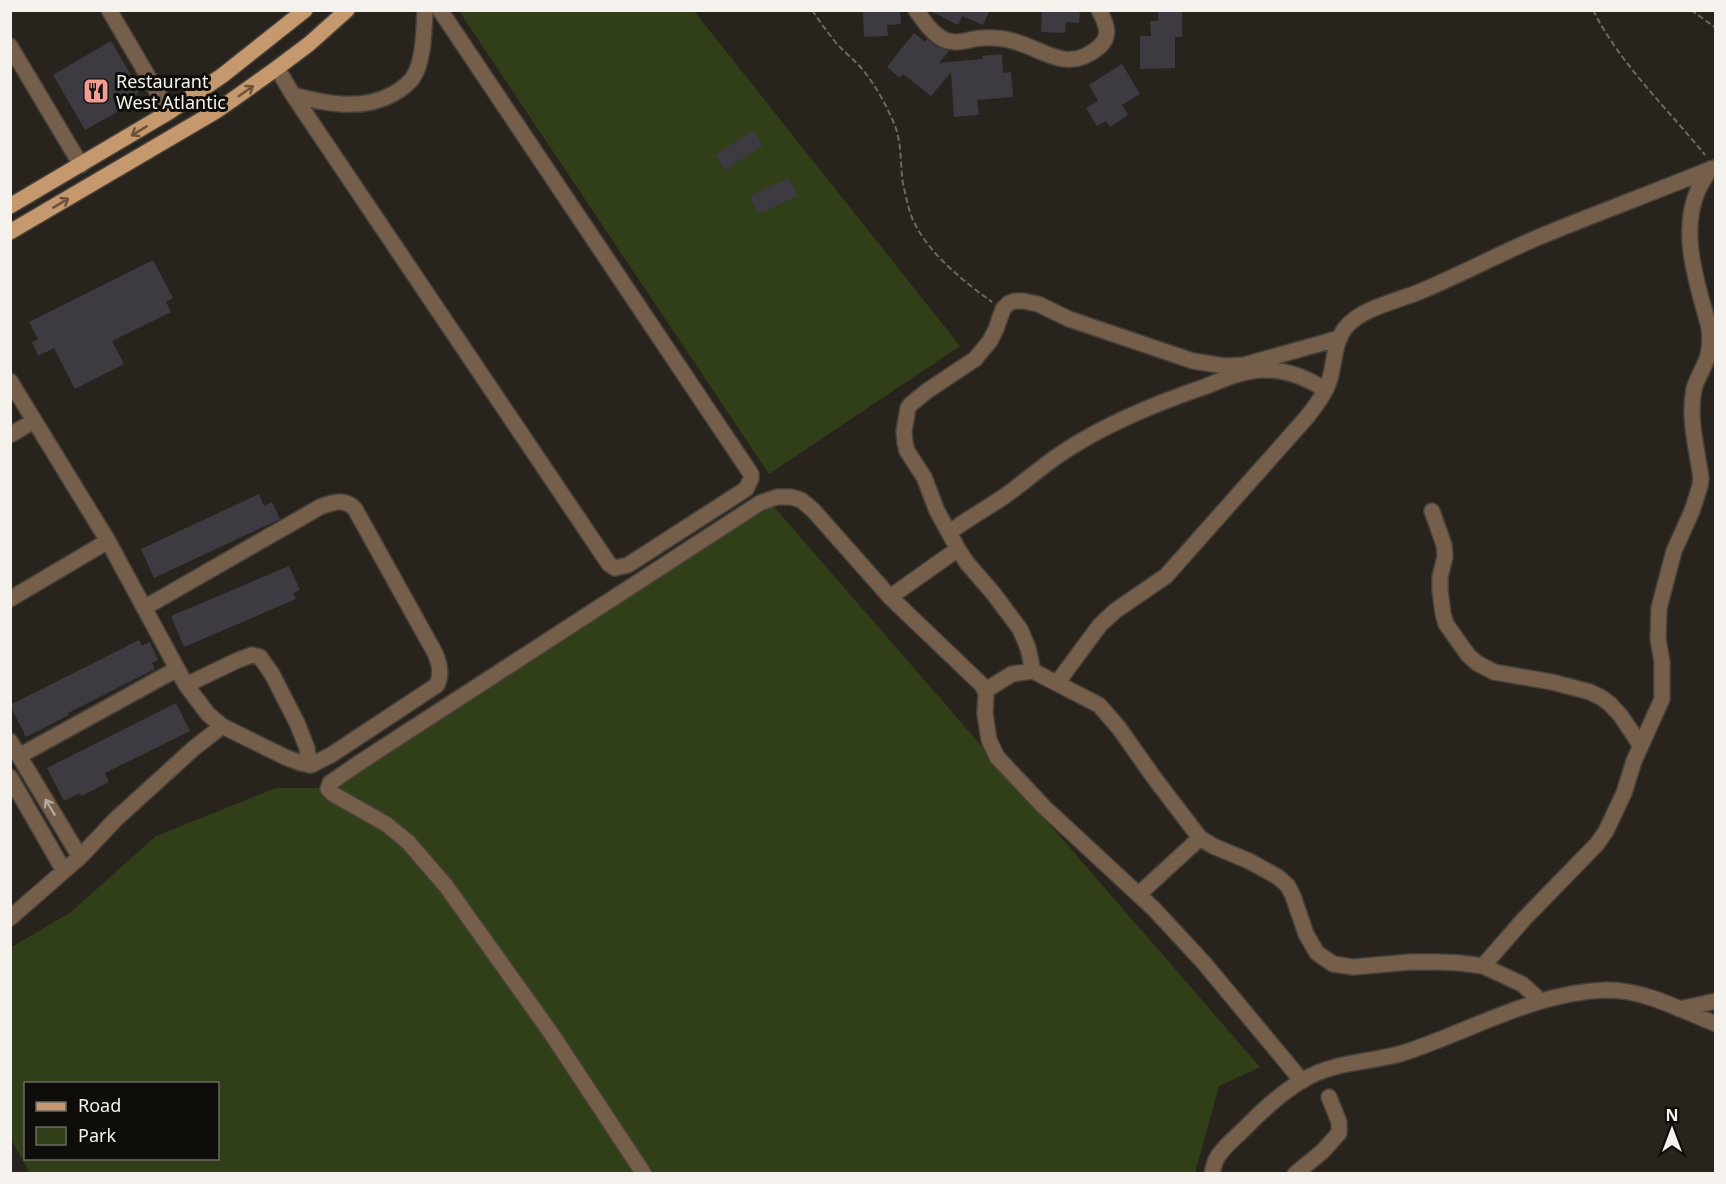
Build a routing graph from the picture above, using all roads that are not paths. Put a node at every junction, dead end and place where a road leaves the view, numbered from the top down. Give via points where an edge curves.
1 (109, 10) edge
2 (305, 10) edge
3 (347, 10) edge
4 (425, 10) edge
5 (440, 10) edge
6 (916, 10) edge
7 (1099, 10) edge
8 (12, 50) edge
9 (277, 69) junction
10 (293, 95) junction
11 (169, 112) junction
12 (81, 165) junction
13 (1713, 168) edge
14 (10, 206) edge
15 (10, 232) edge
16 (1340, 338) junction
17 (10, 381) edge
18 (1325, 390) junction
19 (34, 422) junction
20 (10, 435) edge
21 (1432, 512) dead end
22 (948, 533) junction
23 (108, 541) junction
24 (958, 549) junction
25 (890, 597) junction
26 (10, 598) edge
27 (144, 608) junction
28 (177, 669) junction
29 (1033, 671) junction
30 (1057, 683) junction
31 (186, 685) junction
32 (986, 690) junction
33 (222, 726) junction
34 (10, 741) edge
35 (1641, 746) junction
36 (19, 756) junction
37 (309, 765) junction
38 (10, 777) edge
39 (1200, 838) junction
40 (80, 857) junction
41 (64, 871) junction
42 (1140, 894) junction
43 (10, 918) edge
44 (1483, 966) junction
45 (1541, 1001) junction
46 (1716, 1001) edge
47 (1679, 1009) junction
48 (1716, 1024) edge
49 (1302, 1081) junction
50 (1329, 1097) dead end
51 (644, 1173) edge
52 (1212, 1173) edge
53 (1295, 1173) edge

1 - 11 street
2 - 11 main road
3 - 9 main road
4 - 10 street via 417,69 402,89 376,102 358,105
5 - 10 street via 751,474 746,489 628,565 615,568 609,564
6 - 7 street via 934,33 948,41 1006,39 1070,60 1086,56 1105,40 1106,24
8 - 12 street
9 - 10 street
15 -> 9 main road via 218,110
11 -> 12 main road
12 - 14 main road
13 - 16 street via 1573,222 1360,315 1345,327
13 - 35 street via 1698,190 1689,239 1710,341 1693,400 1701,478 1674,551 1659,608 1662,699
16 - 18 street
16 - 22 street via 1252,364 1206,364 1077,322 1038,304 1009,303 982,352 919,397 906,413 907,451 924,477
17 - 19 street
18 - 22 street via 1304,377 1257,370 1145,409 1083,440
18 - 30 street via 1307,417 1182,559 1166,576 1100,625
19 - 20 street
19 - 23 street
21 - 35 street via 1444,545 1440,577 1443,614 1468,655 1494,672 1552,682 1602,698 1621,716
22 - 24 street
23 - 26 street
23 - 27 street
24 - 25 street
24 - 29 street via 1020,629
25 - 32 street
25 - 51 street via 813,510 801,500 777,497 759,503 330,783 328,789 333,794 387,824 408,842 446,886
27 - 28 street
27 - 37 street via 320,507 341,502 351,505 435,653 440,677 437,685 340,750
28 - 31 street
28 - 36 street
29 - 30 street
29 - 32 street via 1012,674
30 - 39 street via 1106,712
31 - 33 street
31 - 37 street via 238,660 260,657 297,723
32 - 42 street via 986,728 997,757 1086,848
33 - 37 street
33 - 40 street via 116,819
34 - 36 street
35 - 44 street via 1624,793 1597,844
40 -> 36 street
38 - 41 street
39 - 42 street
39 - 44 street via 1249,861 1288,886 1306,934 1317,953 1333,964 1353,967 1437,962
40 - 41 street
41 - 43 street
42 - 49 street via 1204,963
44 - 45 street via 1522,984
45 - 47 street via 1591,992 1625,991
45 - 49 street via 1401,1053 1334,1066
46 - 47 street
47 - 48 street
49 - 52 street via 1226,1147 1217,1157
50 - 53 street via 1339,1133

